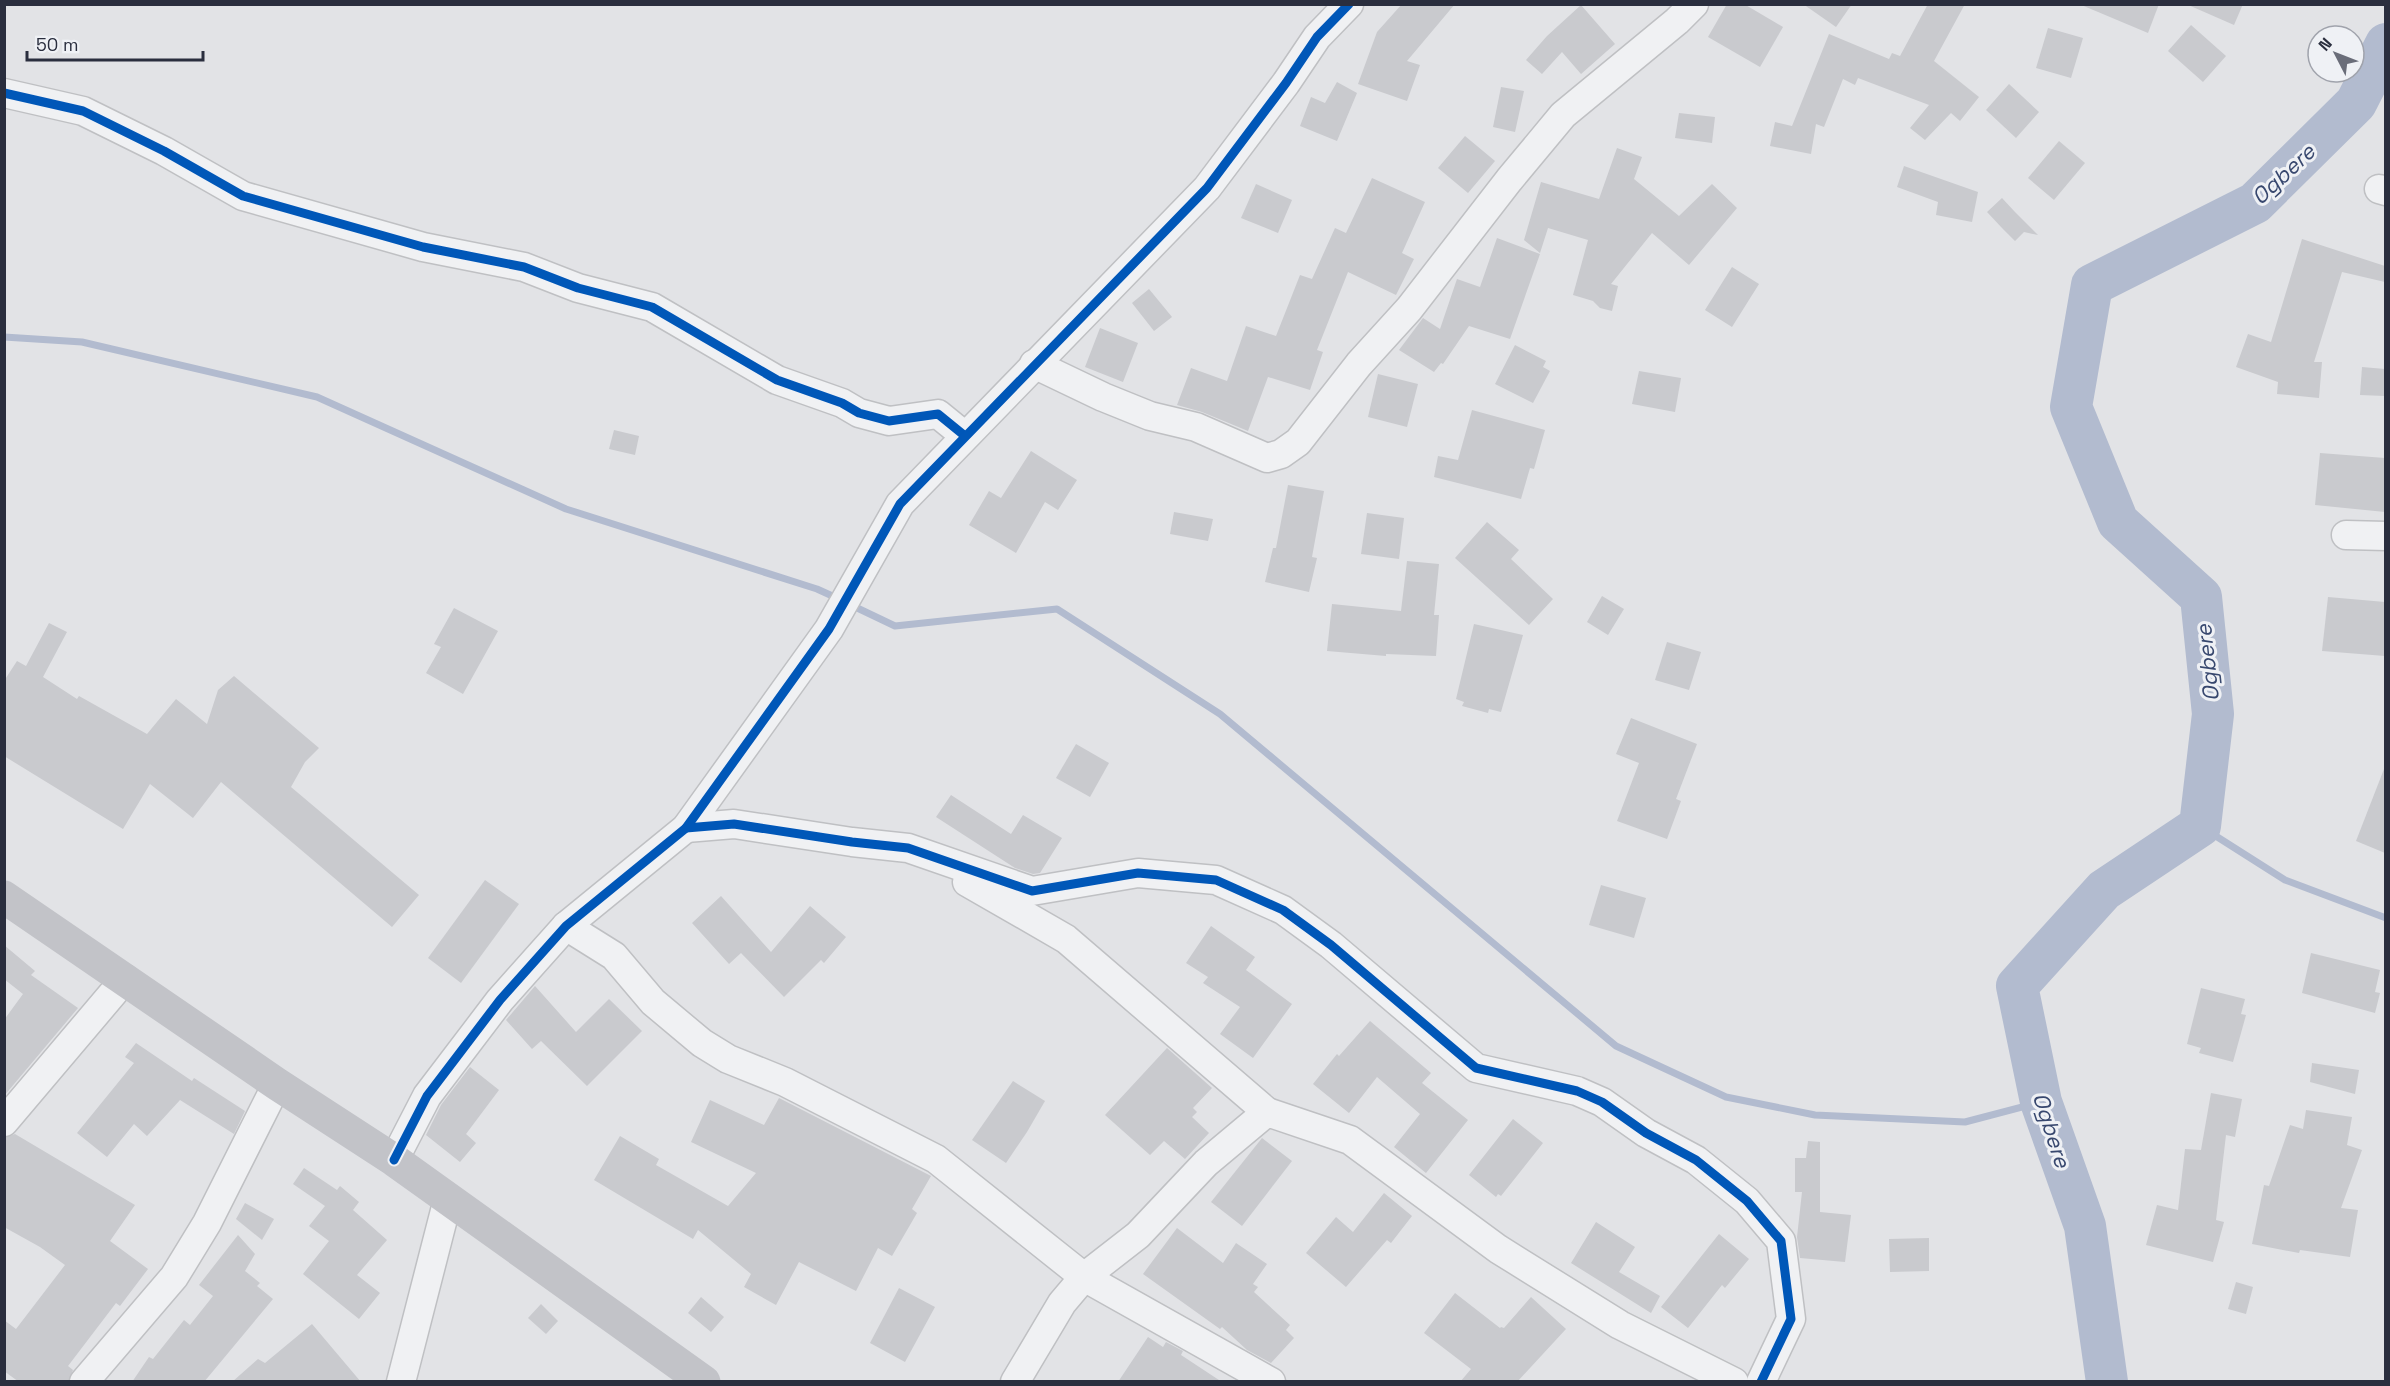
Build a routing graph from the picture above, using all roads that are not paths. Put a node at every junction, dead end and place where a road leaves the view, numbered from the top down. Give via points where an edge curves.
1 (1349, 4) edge
2 (1694, 4) edge
3 (4, 93) edge
4 (1034, 364) junction
5 (965, 436) junction
6 (2346, 535) dead end
7 (2385, 536) edge
8 (686, 828) junction
9 (908, 848) junction
10 (4, 897) edge
11 (566, 926) junction
12 (125, 979) junction
13 (277, 1084) junction
14 (1267, 1112) junction
15 (4, 1122) edge
16 (394, 1160) junction
17 (448, 1199) junction
18 (1084, 1277) junction
19 (84, 1382) edge
20 (401, 1382) edge
21 (704, 1382) edge
22 (1015, 1382) edge
23 (1271, 1382) edge
24 (1734, 1382) edge
25 (1761, 1382) edge

1 - 4 street via 1317,37 1207,188
2 - 4 street via 1563,115 1409,309 1359,364 1298,442 1281,454 1267,458 1196,427 1150,416
3 - 5 street via 83,111 243,196 423,247 524,267 578,288 652,307 777,380 889,421 938,414
4 - 5 street
5 - 8 street via 900,504 829,629
6 - 7 street
8 - 9 street via 734,824
8 - 11 street
9 - 14 street via 1066,939
9 - 25 street via 1032,891 1138,873 1216,880 1283,910 1331,945 1476,1068 1577,1091 1602,1102 1646,1133 1696,1160 1747,1201 1781,1241 1791,1319
10 - 12 main road
11 - 16 street via 500,1000 427,1096
11 - 18 street via 614,956 653,1002 702,1043 936,1159
12 - 13 main road
12 - 15 street
13 - 16 main road
13 - 19 street via 207,1223 174,1276
14 - 18 street via 1206,1163 1138,1235
14 - 24 street via 1350,1140 1498,1249 1620,1325
16 - 17 main road
17 - 20 street
17 - 21 main road
18 - 22 street via 1062,1303
18 - 23 street

